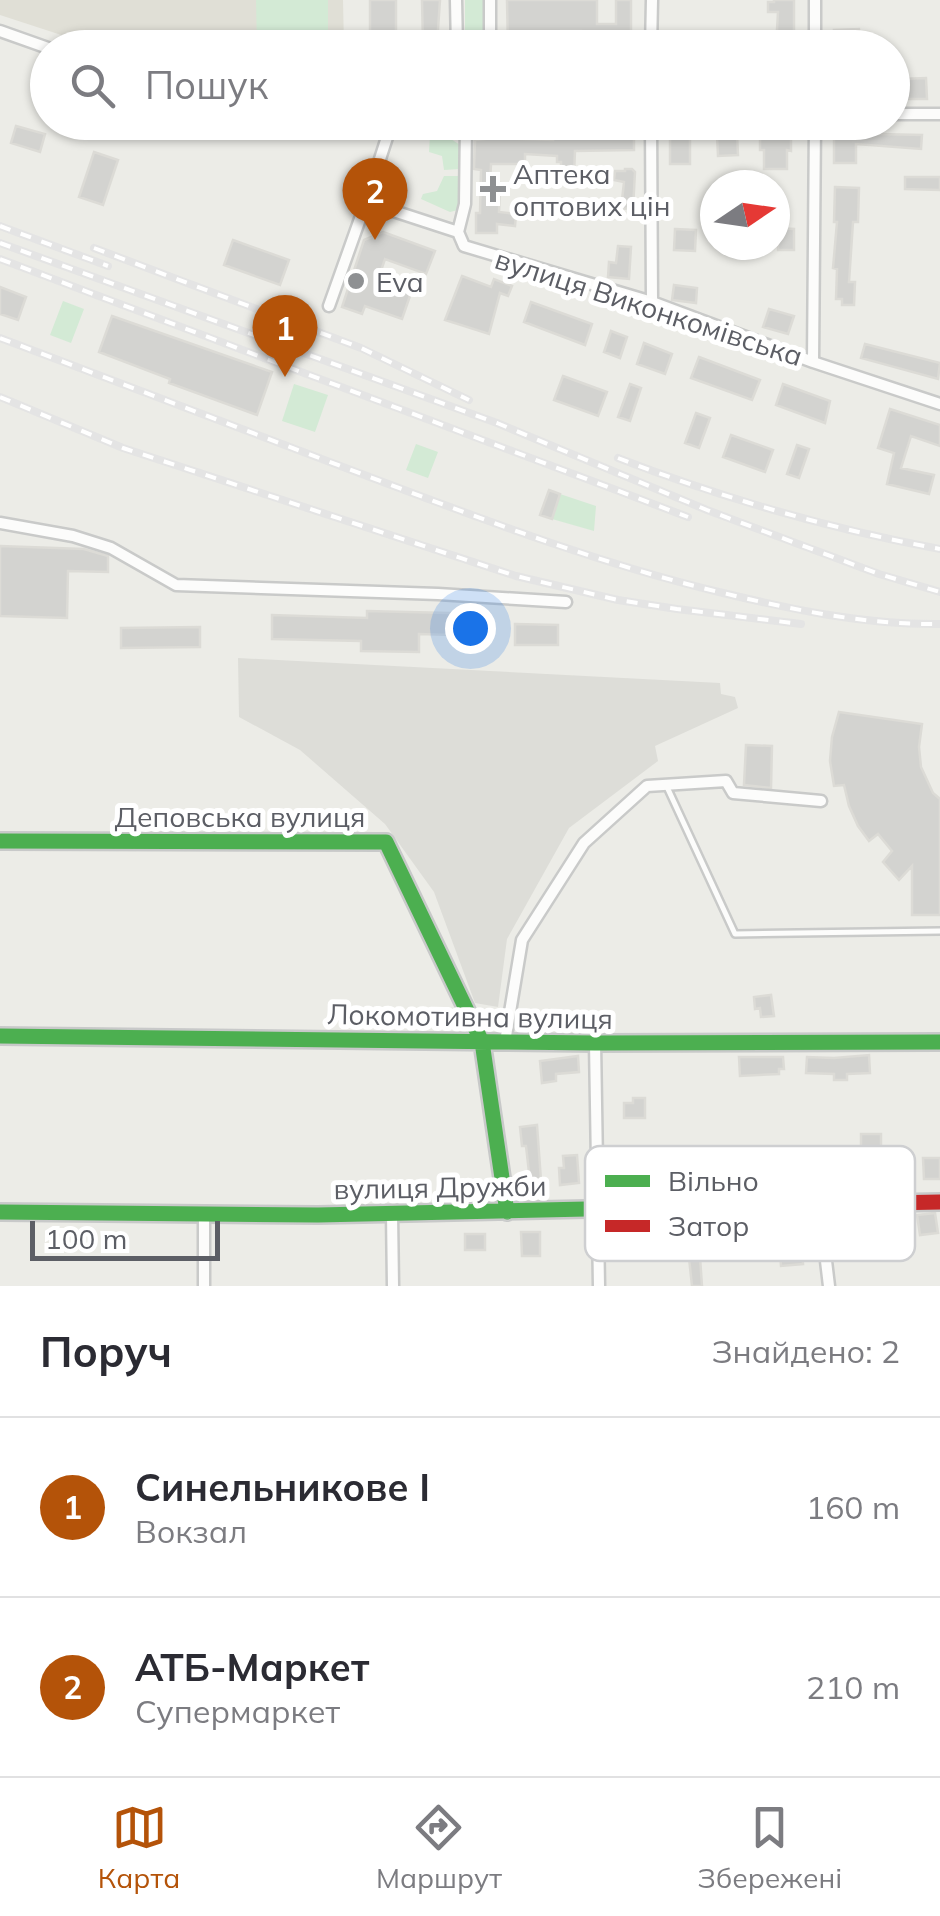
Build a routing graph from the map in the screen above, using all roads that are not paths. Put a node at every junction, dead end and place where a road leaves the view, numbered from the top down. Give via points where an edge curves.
1 (456, 0) edge
2 (490, 0) edge
3 (652, 0) edge
4 (816, 0) edge
5 (457, 30) edge
6 (490, 30) edge
7 (652, 30) edge
8 (816, 30) edge
9 (0, 31) edge
10 (30, 42) edge
11 (910, 114) edge
12 (940, 114) edge
13 (386, 140) edge
14 (466, 140) edge
15 (651, 140) edge
16 (815, 140) edge
17 (366, 202) junction
18 (458, 232) junction
19 (652, 302) junction
20 (329, 306) dead end
21 (813, 362) junction
22 (940, 404) edge
23 (0, 524) edge
24 (566, 602) dead end
25 (666, 785) junction
26 (821, 801) dead end
27 (0, 841) edge
28 (940, 931) edge
29 (0, 1036) edge
30 (482, 1042) junction
31 (505, 1042) junction
32 (940, 1042) edge
33 (594, 1043) junction
34 (596, 1146) edge
35 (585, 1209) edge
36 (0, 1212) edge
37 (507, 1212) junction
38 (392, 1214) junction
39 (204, 1216) junction
40 (599, 1261) edge
41 (826, 1261) edge
42 (204, 1286) edge
43 (393, 1286) edge
44 (599, 1286) edge
45 (829, 1286) edge

1 - 5 street
2 - 6 street
3 - 7 street
4 - 8 street
9 - 10 street
11 - 12 street
13 - 17 street
14 - 18 street
15 - 19 street
16 - 21 street
17 - 18 street, вулиця Виконкомівська
17 - 20 street
18 - 19 street, вулиця Виконкомівська via 464,246
19 - 21 street, вулиця Виконкомівська
21 - 22 street, вулиця Виконкомівська
23 - 24 street via 111,548 176,586
25 - 26 street via 726,781 732,794
25 - 28 lane via 735,934
25 - 31 street via 647,786 584,842 522,940
27 - 30 street, Деповська вулиця via 386,842
29 - 30 street, Локомотивна вулиця
30 - 31 street, Локомотивна вулиця
30 - 37 street, Деповська вулиця
31 - 33 street, Локомотивна вулиця
32 - 33 street, Локомотивна вулиця
33 - 34 street
35 - 37 street, вулиця Дружби
36 - 39 street, вулиця Дружби
37 - 38 street, вулиця Дружби
38 - 39 street, вулиця Дружби
38 - 43 street
39 - 42 street
40 - 44 street
41 - 45 street

